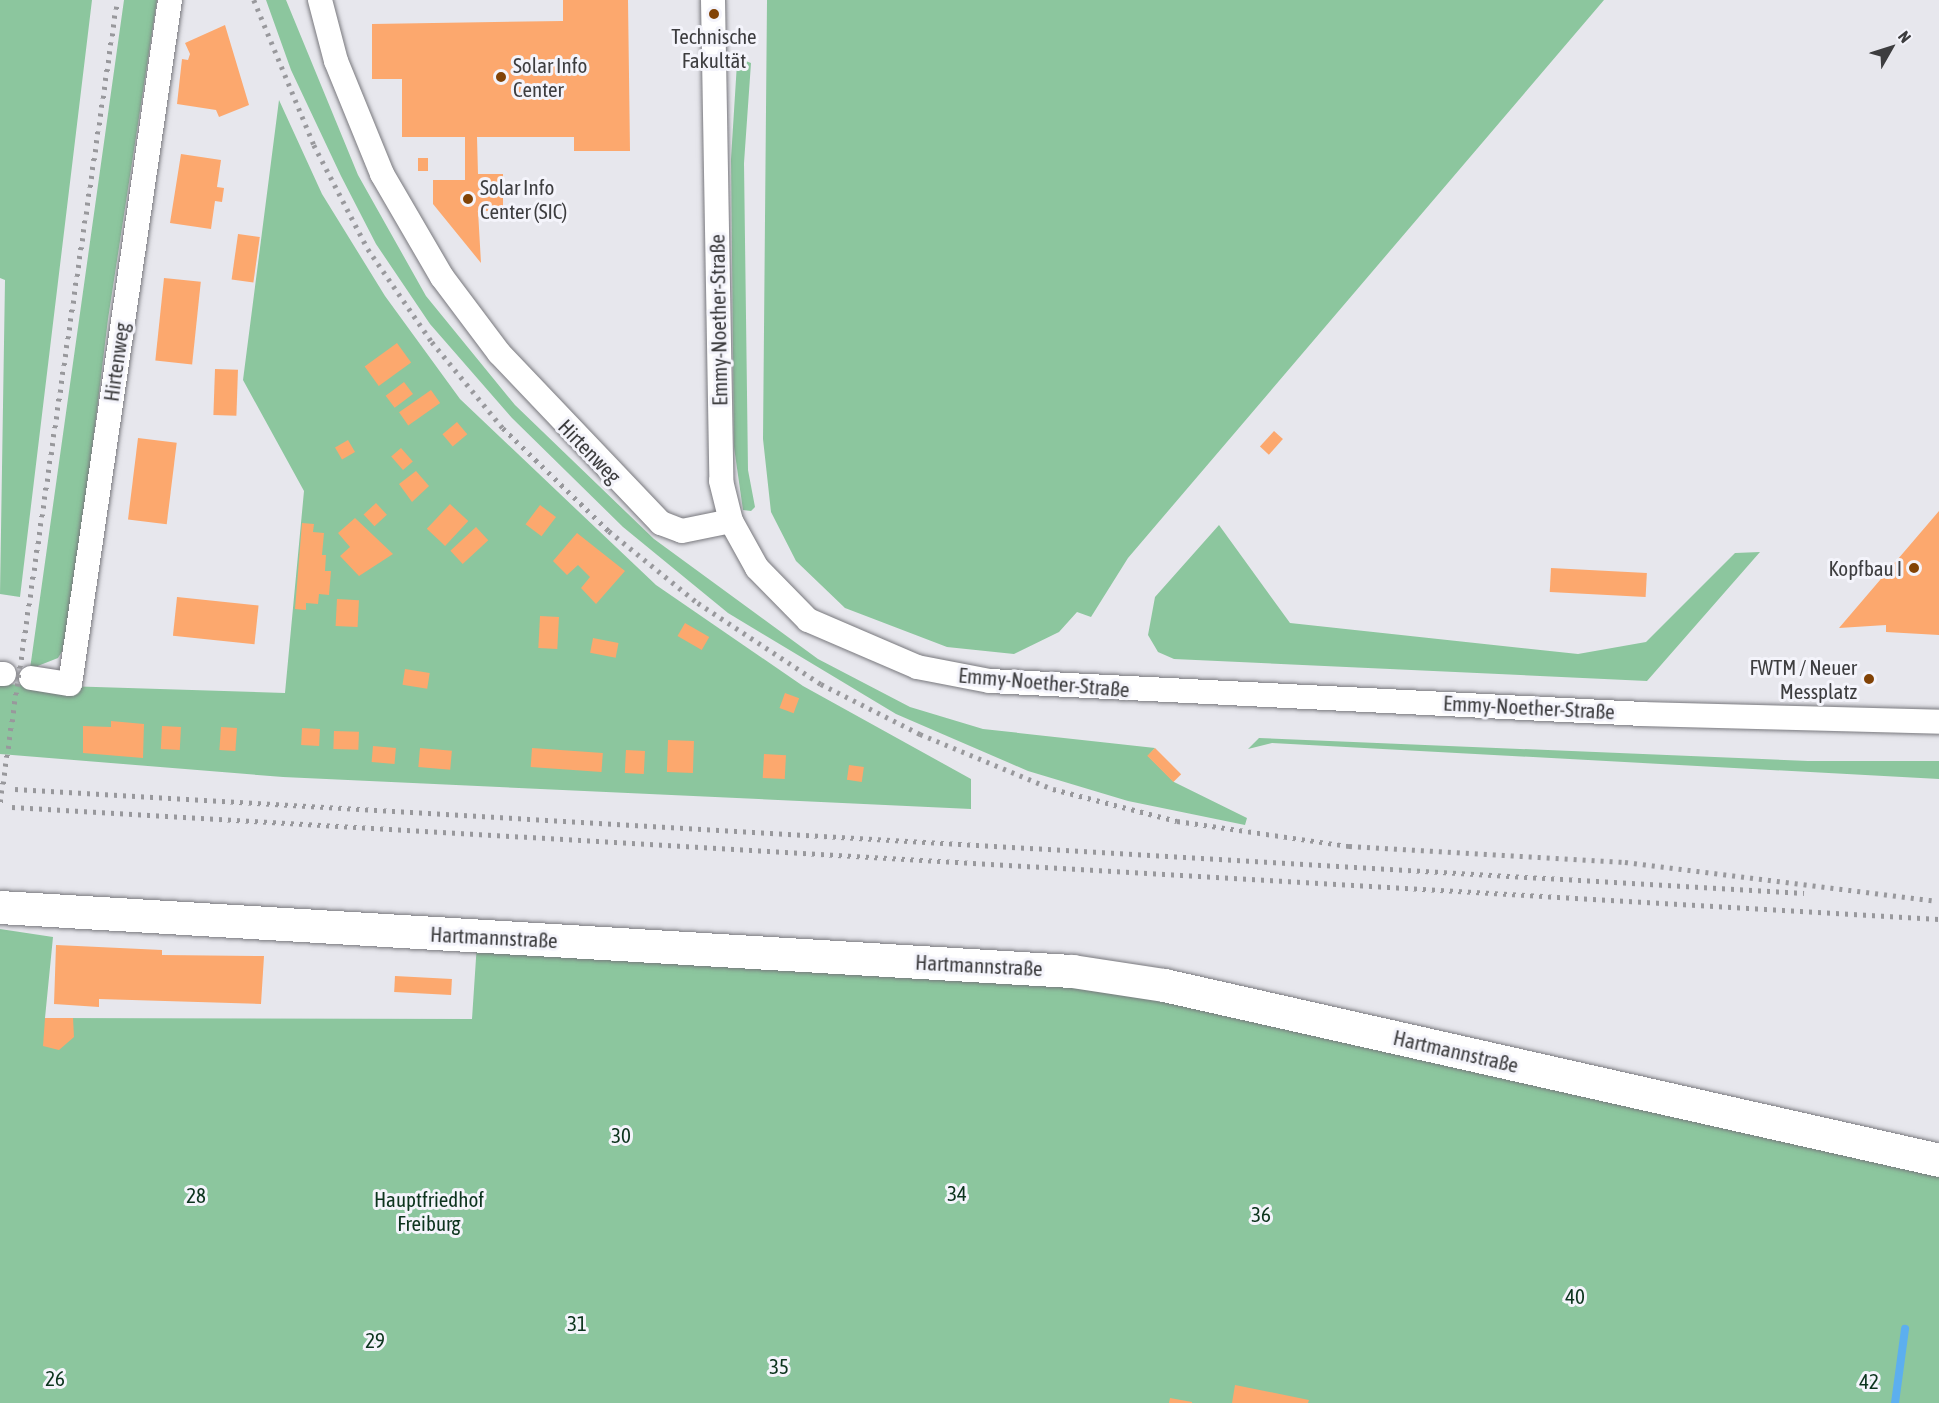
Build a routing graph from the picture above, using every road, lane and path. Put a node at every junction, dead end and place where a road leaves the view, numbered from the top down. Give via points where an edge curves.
1 (170, 0) edge
2 (320, 0) edge
3 (713, 0) edge
4 (731, 521) junction
5 (30, 678) dead end
6 (1939, 722) edge
7 (0, 907) edge
8 (1939, 1160) edge

1 - 5 street, Hirtenweg via 70,684
2 - 4 street, Hirtenweg via 336,61 382,174 442,277 499,353 661,523 682,531
3 - 4 street, Emmy-Noether-Straße via 720,450
4 - 6 street, Emmy-Noether-Straße via 757,568 808,620 917,667 990,681 1643,714
7 - 8 street, Hartmannstraße via 1072,971 1164,985

